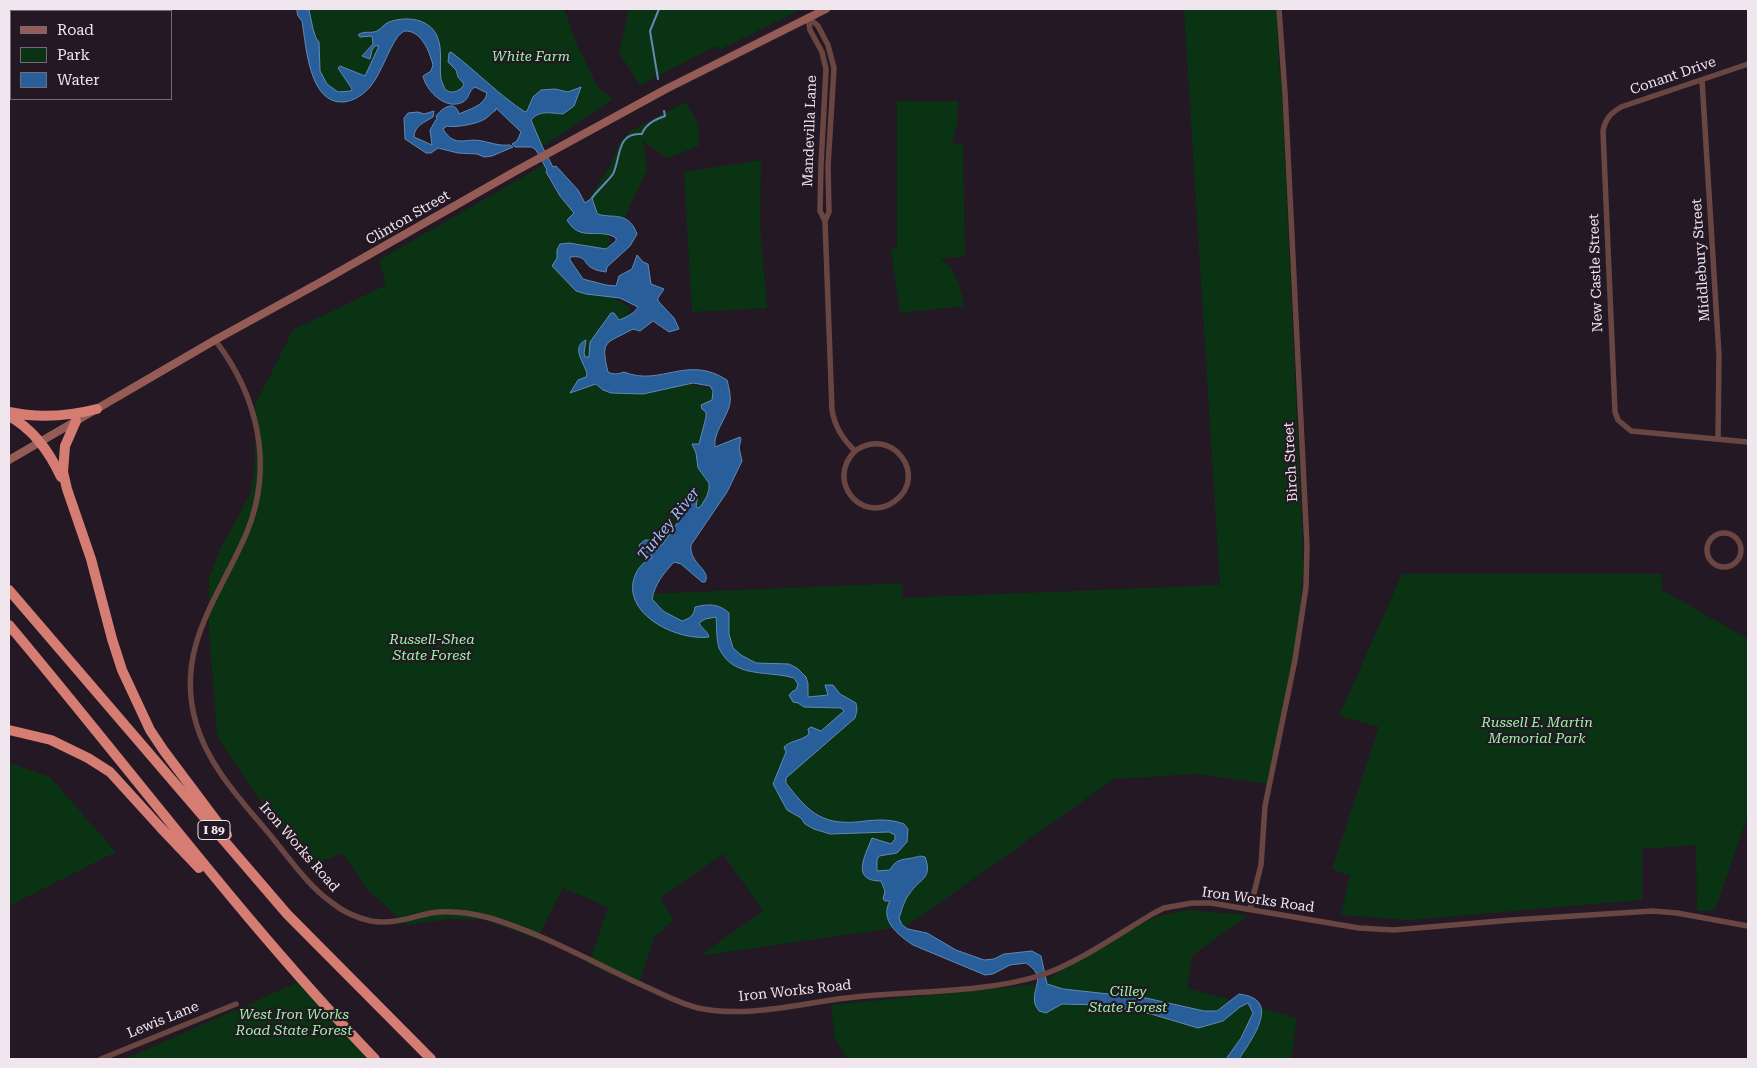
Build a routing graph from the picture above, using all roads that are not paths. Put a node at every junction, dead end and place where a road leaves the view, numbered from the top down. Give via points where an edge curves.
1 (826, 9) edge
2 (1279, 9) edge
3 (808, 17) junction
4 (1748, 64) edge
5 (1702, 80) junction
6 (824, 95) junction
7 (833, 96) junction
8 (1608, 116) joint
9 (820, 165) junction
10 (828, 166) junction
11 (825, 220) junction
12 (215, 340) junction
13 (97, 409) junction
14 (9, 414) edge
15 (76, 421) junction
16 (1718, 439) junction
17 (40, 442) junction
18 (1748, 442) edge
19 (854, 451) junction
20 (9, 460) edge
21 (67, 489) junction
22 (1748, 544) edge
23 (1740, 546) junction
24 (9, 590) edge
25 (9, 626) edge
26 (9, 730) edge
27 (1250, 909) junction
28 (242, 912) junction
29 (286, 914) junction
30 (1748, 926) edge
31 (236, 1004) dead end
32 (101, 1059) edge
33 (375, 1059) edge
34 (431, 1059) edge

1 - 3 main road, Clinton Street
2 - 27 street, Birch Street via 1307,563 1295,660 1265,806 1261,865
3 - 6 street, Mandevilla Lane via 810,30 825,63
3 - 7 street, Mandevilla Lane via 818,26 831,52
3 - 12 main road, Clinton Street via 666,88
4 - 5 street, Conant Drive
5 - 8 street, Conant Drive via 1622,107
5 - 16 street, Middlebury Street via 1720,355
6 - 7 street
6 - 9 street, Mandevilla Lane
7 - 10 street, Mandevilla Lane
8 - 16 street, New Castle Street via 1603,132 1615,412 1631,431
9 - 10 street
9 - 11 street, Mandevilla Lane via 820,211
10 - 11 street, Mandevilla Lane via 829,212
11 - 19 street, Mandevilla Lane via 832,410 839,433
12 - 13 main road, Clinton Street
12 - 27 street, Iron Works Road via 232,362 249,399 260,447 260,472 248,528 198,632 190,673 196,722 204,746 217,768 310,883 341,910 372,921 388,922 445,911 486,917 563,946 674,1000 722,1011 1016,982 1051,972 1164,908 1200,902
13 - 14 highway via 82,413
13 - 15 main road, Clinton Street
14 - 17 highway
15 - 17 main road, Clinton Street
15 - 21 highway via 64,452 63,472
16 - 18 street
17 - 20 main road, Clinton Street
17 - 21 highway
19 - 19 street via 878,443 891,447 900,455 908,479 904,491 895,501 884,507 871,507 850,495 844,484 843,472
21 - 29 highway via 91,559 122,670 150,730
22 - 23 street
23 - 23 street via 1735,537 1719,533 1710,539 1707,555 1719,566 1731,565 1739,557
24 - 29 highway, I 89
25 - 28 highway, I 89
26 - 28 highway via 51,740 110,772
27 - 30 street, Iron Works Road via 1377,930 1652,911
28 - 33 highway, I 89
29 - 34 highway, I 89
31 - 32 street, Lewis Lane

